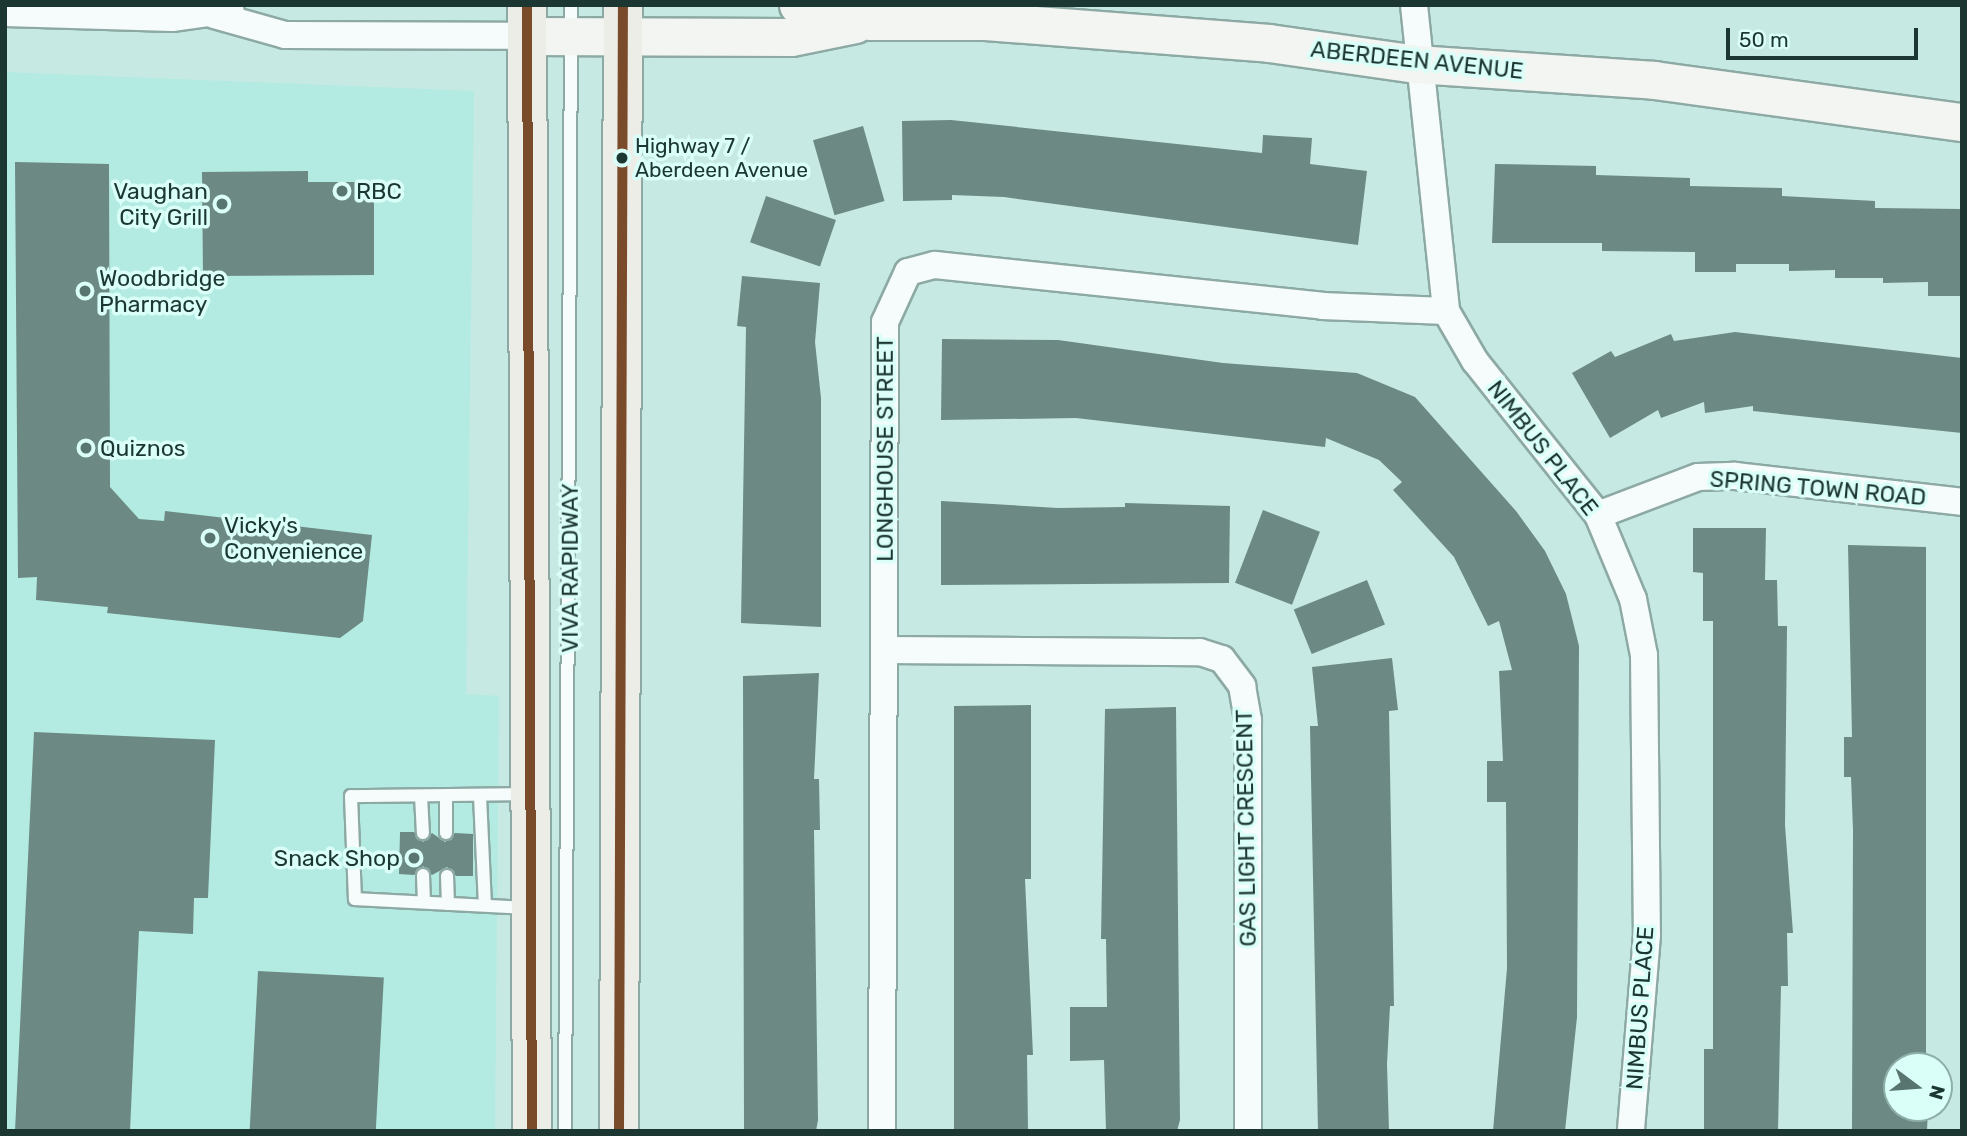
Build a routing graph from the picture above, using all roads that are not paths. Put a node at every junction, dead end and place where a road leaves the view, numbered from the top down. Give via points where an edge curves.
1 (243, 5) edge
2 (799, 5) edge
3 (1413, 5) edge
4 (5, 13) edge
5 (214, 15) junction
6 (527, 20) edge
7 (571, 21) edge
8 (623, 21) edge
9 (870, 21) junction
10 (1416, 64) junction
11 (1962, 122) edge
12 (1446, 312) junction
13 (1962, 502) edge
14 (1598, 515) junction
15 (886, 650) junction
16 (533, 793) junction
17 (421, 796) junction
18 (446, 796) junction
19 (480, 796) junction
20 (422, 832) dead end
21 (446, 833) dead end
22 (423, 875) dead end
23 (447, 876) dead end
24 (424, 902) junction
25 (448, 904) junction
26 (485, 905) junction
27 (533, 908) junction
28 (532, 1131) edge
29 (565, 1131) edge
30 (619, 1131) edge
31 (882, 1131) edge
32 (1248, 1131) edge
33 (1631, 1131) edge

1 - 5 street
2 - 9 street, ABERDEEN AVENUE
3 - 10 street, NIMBUS PLACE
4 - 5 street
5 - 6 street via 285,36
6 - 7 street, ABERDEEN AVENUE
6 - 16 main road
7 - 8 street, ABERDEEN AVENUE
7 - 29 lane, VIVA RAPIDWAY
8 - 9 street, ABERDEEN AVENUE via 791,37
8 - 30 main road
9 - 10 street, ABERDEEN AVENUE via 985,21 1269,43
10 - 11 street, ABERDEEN AVENUE via 1654,80
10 - 12 street, NIMBUS PLACE
12 - 14 street, NIMBUS PLACE via 1475,361
12 - 15 street, LONGHOUSE STREET via 1322,306 935,265 908,272 885,322
13 - 14 street, SPRING TOWN ROAD via 1735,476 1698,478
14 - 33 street, NIMBUS PLACE via 1633,599 1648,721 1647,935
15 - 31 street, LONGHOUSE STREET
15 - 32 street, GAS LIGHT CRESCENT via 1200,652 1222,659 1242,686 1248,720
16 - 19 lane
16 - 27 main road
17 - 18 lane
17 - 20 lane
17 - 24 lane via 351,796 355,899
18 - 19 lane
18 - 21 lane
19 - 26 lane
22 - 24 lane
23 - 25 lane
24 - 25 lane
25 - 26 lane
26 - 27 lane
27 - 28 main road

